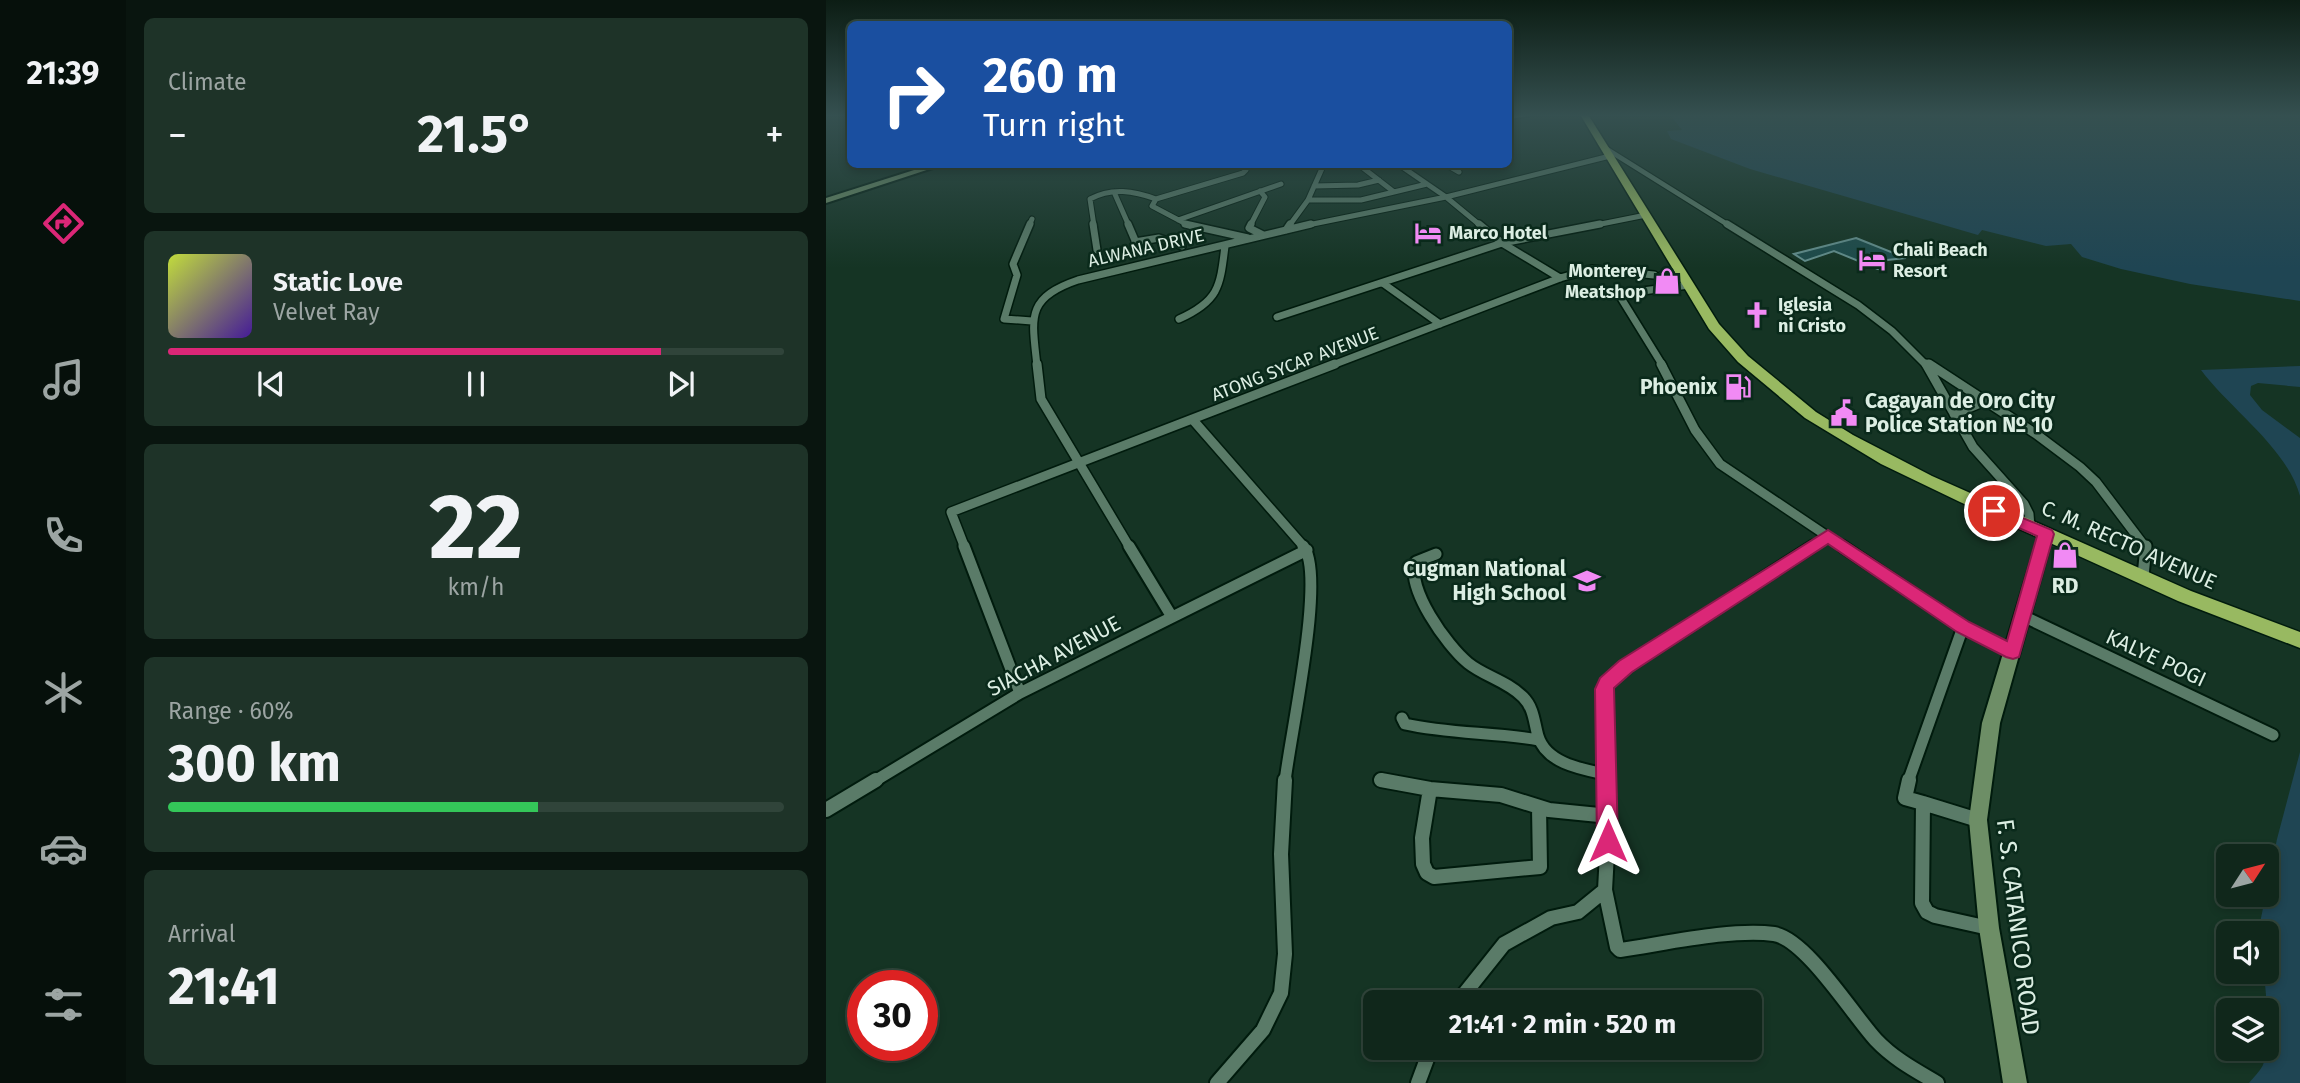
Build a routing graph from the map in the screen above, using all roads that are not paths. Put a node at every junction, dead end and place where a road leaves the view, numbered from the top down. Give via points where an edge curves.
1 (1556, 167) edge
2 (1617, 167) edge
3 (1632, 167) edge
4 (929, 168) edge
5 (1245, 168) edge
6 (1322, 168) edge
7 (1363, 168) edge
8 (1404, 168) edge
9 (1452, 168) edge
10 (1459, 172) dead end
11 (1379, 180) junction
12 (1281, 184) dead end
13 (1427, 184) junction
14 (1314, 186) junction
15 (1260, 191) junction
16 (1114, 192) junction
17 (1394, 192) junction
18 (1446, 197) junction
19 (1156, 199) junction
20 (1308, 200) junction
21 (826, 201) edge
22 (1646, 215) junction
23 (1032, 219) dead end
24 (1178, 220) junction
25 (1286, 230) junction
26 (1264, 236) junction
27 (1251, 239) junction
28 (1502, 243) junction
29 (1182, 246) dead end
30 (1226, 246) junction
31 (1097, 250) dead end
32 (1560, 278) junction
33 (1687, 282) junction
34 (1384, 284) junction
35 (1277, 317) dead end
36 (1179, 319) dead end
37 (1032, 321) junction
38 (1440, 324) junction
39 (1925, 362) junction
40 (1985, 401) junction
41 (1954, 414) junction
42 (1193, 420) junction
43 (1080, 461) junction
44 (2038, 530) junction
45 (1828, 536) junction
46 (1307, 550) junction
47 (1436, 554) dead end
48 (2143, 576) junction
49 (2023, 616) junction
50 (1172, 617) junction
51 (1963, 627) junction
52 (2295, 645) edge
53 (2013, 652) junction
54 (1020, 692) junction
55 (1402, 718) dead end
56 (2273, 735) dead end
57 (1539, 740) junction
58 (1605, 774) junction
59 (1381, 780) dead end
60 (1430, 789) junction
61 (1923, 803) junction
62 (1539, 808) junction
63 (826, 810) edge
64 (1609, 816) junction
65 (1978, 820) junction
66 (1605, 890) junction
67 (1989, 928) junction
68 (1467, 990) edge
69 (1427, 1060) edge
70 (1217, 1083) edge
71 (1418, 1083) edge
72 (1937, 1083) edge
73 (2015, 1083) edge

1 - 18 street, ALWANA DRIVE
2 - 22 highway, C. M. RECTO AVENUE
3 - 39 street via 1858,306
4 - 21 street
5 - 19 street via 1243,173
6 - 14 street
7 - 11 street
8 - 13 street
9 - 10 street
11 - 14 street
11 - 17 street
12 - 15 street
13 - 17 street
13 - 18 street
14 - 20 street
15 - 24 street
15 - 26 street via 1265,198 1249,228
16 - 19 street
16 - 29 street via 1136,244 1159,238
16 - 31 street via 1098,194 1089,202
17 - 20 street via 1361,200
18 - 25 street, ALWANA DRIVE
18 - 28 street
19 - 24 street via 1152,206
20 - 25 street
22 - 28 street
22 - 33 highway, C. M. RECTO AVENUE
23 - 37 street via 1013,264 1017,275 1004,318
24 - 27 street
25 - 26 street, ALWANA DRIVE
26 - 27 street, ALWANA DRIVE
27 - 30 street, ALWANA DRIVE
28 - 32 street
28 - 34 street
30 - 36 street via 1214,299
30 - 37 street, ALWANA DRIVE via 1062,285 1042,297
32 - 33 street, ATONG SYCAP AVENUE via 1592,269
32 - 38 street, ATONG SYCAP AVENUE
33 - 44 highway, C. M. RECTO AVENUE via 1727,344 1786,396 1879,456
33 - 45 street via 1627,293 1621,298 1628,316 1663,367 1710,454
34 - 35 street
34 - 38 street
37 - 43 street via 1041,399
38 - 42 street, ATONG SYCAP AVENUE
39 - 40 street
39 - 41 street
40 - 41 street
40 - 48 street via 2096,482 2146,547
41 - 44 street via 1973,447 2024,504
42 - 43 street, ATONG SYCAP AVENUE
42 - 46 street
43 - 50 street
43 - 54 street, ATONG SYCAP AVENUE via 951,512
44 - 48 highway, C. M. RECTO AVENUE
44 - 49 street, F. S. CATANICO ROAD
45 - 51 street
45 - 58 street via 1606,683
46 - 50 street, SIACHA AVENUE
46 - 70 street via 1310,613 1283,794 1284,967 1280,996 1252,1044
47 - 57 street via 1420,559 1412,571 1426,607 1462,657 1526,701
48 - 52 highway, C. M. RECTO AVENUE
49 - 53 street, F. S. CATANICO ROAD
49 - 56 street, KALYE POGI
50 - 54 street, SIACHA AVENUE
51 - 53 street
51 - 61 street via 1908,783 1905,798
53 - 65 street, F. S. CATANICO ROAD via 1991,723
54 - 63 street, SIACHA AVENUE
55 - 57 street via 1405,724 1424,729
57 - 58 street via 1556,758
58 - 64 street
59 - 60 street
60 - 62 street via 1502,795
60 - 62 street via 1421,852 1428,876 1540,867
61 - 65 street
61 - 67 street via 1924,908 1935,916
62 - 64 street
64 - 66 street
65 - 67 street, F. S. CATANICO ROAD
66 - 68 street via 1578,912 1551,918 1504,944
66 - 72 street via 1620,950 1744,933 1776,934 1792,941 1877,1041 1898,1060
67 - 73 street, F. S. CATANICO ROAD
69 - 71 street

